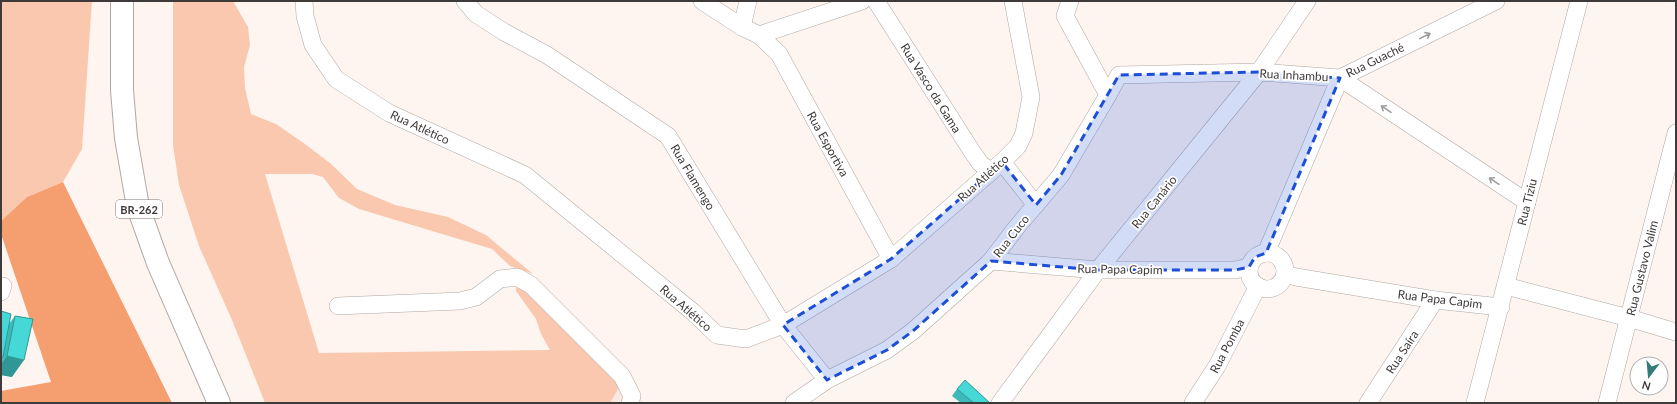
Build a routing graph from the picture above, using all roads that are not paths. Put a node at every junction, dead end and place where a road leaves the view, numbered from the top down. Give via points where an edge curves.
1 (122, 1) edge
2 (304, 1) edge
3 (465, 1) edge
4 (702, 1) edge
5 (748, 1) edge
6 (862, 1) edge
7 (876, 1) edge
8 (1013, 1) edge
9 (1070, 1) edge
10 (1307, 1) edge
11 (1496, 1) edge
12 (1579, 1) edge
13 (742, 27) junction
14 (759, 35) junction
15 (1259, 72) junction
16 (1340, 78) junction
17 (1108, 95) junction
18 (1676, 133) edge
19 (997, 167) junction
20 (1527, 202) junction
21 (1036, 205) junction
22 (1266, 253) junction
23 (891, 259) junction
24 (991, 261) junction
25 (1249, 267) junction
26 (1098, 270) junction
27 (1285, 274) junction
28 (1258, 286) junction
29 (1506, 286) junction
30 (1436, 300) junction
31 (338, 306) dead end
32 (1501, 307) junction
33 (1629, 318) junction
34 (783, 325) junction
35 (1676, 332) edge
36 (827, 380) junction
37 (219, 403) edge
38 (630, 403) edge
39 (794, 403) edge
40 (1000, 403) edge
41 (1193, 403) edge
42 (1368, 403) edge
43 (1475, 403) edge
44 (1606, 403) edge

1 - 37 main road, BR-262 via 122,90 126,138 138,208 158,263
2 - 34 street, Rua Atlético via 305,16 313,45 336,79 389,114 525,175 693,312 717,336 746,339
3 - 34 street, Rua Flamengo via 476,14 547,55 668,136
4 - 13 street, Rua Esportiva
5 - 13 street
6 - 14 street
7 - 19 street, Rua Vasco da Gama via 980,163
8 - 19 street, Rua Atlético via 1031,97 1024,133 1018,146
9 - 17 street via 1065,16
10 - 15 street, Rua Canário
16 -> 11 street, Rua Guaché
12 - 20 street, Rua Tiziu
13 - 14 street, Rua Esportiva
14 - 23 street, Rua Esportiva via 779,54
15 - 16 street, Rua Inhambu
15 - 17 street, Rua Inhambu via 1119,75
15 - 26 street, Rua Canário
20 -> 16 street, Rua Inhambu
16 - 22 street, Rua Guaché
17 - 21 street, Rua Cuco via 1061,175
18 - 33 street, Rua Gustavo Valim
19 - 21 street, Rua Vasco da Gama
19 - 23 street, Rua Atlético
20 - 29 street, Rua Tiziu
21 - 24 street, Rua Cuco
22 - 25 street via 1255,257
22 - 27 street via 1280,259
23 - 34 street, Rua Atlético
24 - 26 street, Rua Papa Capim
24 - 36 street, Rua Cuco via 913,332 887,350
25 - 26 street, Rua Papa Capim via 1235,270
25 - 28 street via 1250,278
26 - 40 street, Rua Canário
27 - 28 street via 1280,284 1275,287 1263,289
27 - 30 street, Rua Papa Capim
28 - 41 street, Rua Pomba via 1218,366
29 - 32 street, Rua Tiziu
29 - 33 street
30 - 32 street, Rua Papa Capim
30 - 42 street, Rua Saíra
31 - 38 street via 460,301 476,297 500,279 517,277 532,285 622,376 632,396
32 - 43 street, Rua Tiziu
33 - 35 street
33 - 44 street, Rua Gustavo Valim
34 - 36 street, Rua Flamengo
36 - 39 street, Rua Cuco

